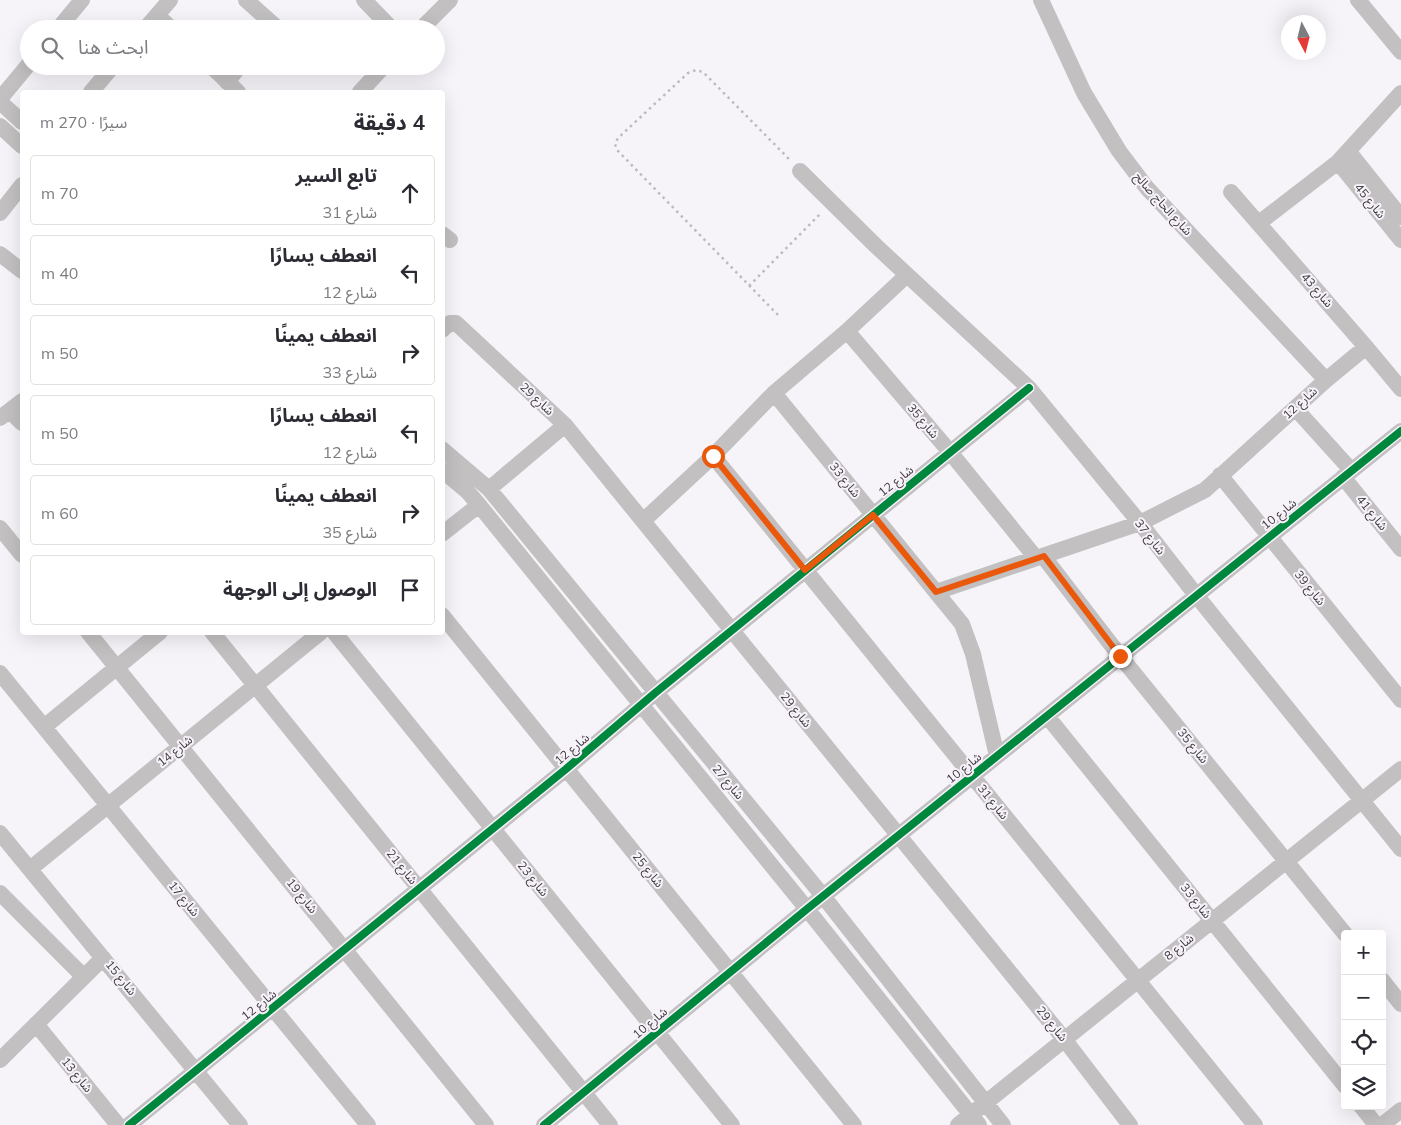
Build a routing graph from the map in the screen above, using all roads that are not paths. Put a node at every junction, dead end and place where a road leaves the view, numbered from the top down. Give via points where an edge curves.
1 (82, 0) edge
2 (170, 0) edge
3 (246, 0) edge
4 (364, 0) edge
5 (450, 0) edge
6 (1041, 0) edge
7 (1358, 0) edge
8 (157, 15) junction
9 (65, 20) edge
10 (153, 20) edge
11 (162, 20) edge
12 (271, 20) edge
13 (383, 20) edge
14 (430, 20) edge
15 (1401, 52) edge
16 (20, 75) edge
17 (106, 75) edge
18 (220, 75) edge
19 (237, 75) edge
20 (376, 75) edge
21 (232, 87) edge
22 (93, 90) edge
23 (362, 90) edge
24 (1401, 93) edge
25 (0, 100) edge
26 (20, 120) edge
27 (1, 130) edge
28 (20, 144) edge
29 (1344, 157) junction
30 (800, 171) road end
31 (20, 188) edge
32 (1231, 192) dead end
33 (0, 213) edge
34 (1401, 217) edge
35 (1259, 223) junction
36 (1401, 240) edge
37 (0, 254) edge
38 (20, 269) edge
39 (907, 275) junction
40 (445, 327) edge
41 (847, 331) junction
42 (1366, 347) junction
43 (1326, 380) junction
44 (1029, 388) junction
45 (1401, 389) edge
46 (774, 393) junction
47 (1295, 408) junction
48 (11, 410) edge
49 (20, 421) edge
50 (565, 425) junction
51 (1401, 431) edge
52 (445, 452) edge
53 (950, 452) junction
54 (713, 456) junction
55 (445, 473) edge
56 (1347, 473) junction
57 (1220, 475) junction
58 (489, 489) junction
59 (479, 505) junction
60 (873, 515) junction
61 (643, 520) junction
62 (1140, 524) junction
63 (445, 532) edge
64 (1269, 536) junction
65 (3, 537) edge
66 (1401, 549) edge
67 (20, 553) edge
68 (1040, 557) junction
69 (805, 570) junction
70 (936, 592) junction
71 (1196, 595) junction
72 (445, 619) edge
73 (731, 631) junction
74 (90, 635) edge
75 (156, 635) edge
76 (214, 635) edge
77 (318, 635) edge
78 (336, 635) edge
79 (1120, 656) junction
80 (117, 667) junction
81 (0, 673) edge
82 (256, 685) junction
83 (655, 693) junction
84 (1401, 700) edge
85 (642, 704) junction
86 (1046, 716) junction
87 (44, 727) junction
88 (181, 746) junction
89 (997, 756) junction
90 (566, 769) junction
91 (1401, 769) edge
92 (972, 776) junction
93 (1362, 800) junction
94 (108, 806) junction
95 (492, 829) junction
96 (898, 835) junction
97 (1, 837) edge
98 (1401, 849) edge
99 (1286, 860) junction
100 (30, 869) junction
101 (419, 889) junction
102 (0, 893) edge
103 (823, 896) junction
104 (807, 908) junction
105 (1212, 920) junction
106 (1342, 930) edge
107 (345, 949) junction
108 (104, 958) junction
109 (730, 972) junction
110 (84, 977) junction
111 (1138, 980) junction
112 (1386, 985) edge
113 (1401, 1004) edge
114 (273, 1008) junction
115 (36, 1024) junction
116 (657, 1032) junction
117 (1064, 1039) junction
118 (0, 1060) edge
119 (196, 1070) junction
120 (1341, 1081) edge
121 (584, 1093) junction
122 (985, 1103) junction
123 (1364, 1110) edge
124 (1401, 1110) edge
125 (969, 1122) edge
126 (118, 1125) edge
127 (129, 1125) edge
128 (240, 1125) edge
129 (368, 1125) edge
130 (486, 1125) edge
131 (544, 1125) edge
132 (610, 1125) edge
133 (732, 1125) edge
134 (854, 1125) edge
135 (1003, 1125) edge
136 (1130, 1125) edge
137 (1255, 1125) edge
138 (1376, 1125) edge
139 (1382, 1125) edge

1 - 9 street
2 - 8 street
3 - 12 street
4 - 13 street
5 - 14 street
6 - 43 street, شارع الحاج صالح via 1084,93 1119,151 1147,188
7 - 15 street
8 - 10 street
8 - 11 street
16 - 25 street
17 - 22 street
18 - 21 street
19 - 21 street
20 - 23 street
24 - 29 street
25 - 26 street
27 - 28 street
29 - 34 street, شارع 45
29 - 35 street
29 - 36 street, شارع 45
30 - 39 street, شارع 37
31 - 33 street
32 - 35 street, شارع 43
35 - 42 street, شارع 43
37 - 38 street
39 - 41 street
39 - 44 street, شارع 37
40 - 50 street, شارع 29 via 456,323
41 - 46 street
41 - 53 street, شارع 35
42 - 43 street, شارع 12
42 - 45 street, شارع 43
43 - 47 street, شارع 12
44 - 53 street, شارع 12
44 - 62 street, شارع 37
46 - 54 street
46 - 60 street, شارع 33
47 - 56 street, شارع 41
47 - 57 street, شارع 12
48 - 49 street
50 - 58 street
50 - 61 street, شارع 29
51 - 56 street, شارع 10
52 - 58 street, شارع 27
53 - 60 street, شارع 12
53 - 68 street, شارع 35
54 - 61 street
54 - 69 street, شارع 31
55 - 59 street, شارع 27
56 - 64 street, شارع 10
56 - 66 street, شارع 41
57 - 62 street, شارع 12 via 1205,490
57 - 64 street, شارع 39
58 - 83 street, شارع 27
59 - 63 street
59 - 85 street, شارع 27
60 - 69 street, شارع 12
60 - 70 street, شارع 33
61 - 73 street, شارع 29
62 - 68 street, شارع 12
62 - 71 street, شارع 37
64 - 71 street, شارع 10
64 - 84 street, شارع 39
65 - 67 street
68 - 70 street, شارع 12
68 - 79 street, شارع 35
69 - 73 street, شارع 12
69 - 92 street, شارع 31
70 - 89 street, شارع 33 via 962,624 970,643
71 - 79 street, شارع 10
71 - 93 street, شارع 37
72 - 90 street, شارع 25
73 - 83 street, شارع 12
73 - 96 street, شارع 29
74 - 80 street, شارع 19
75 - 80 street
76 - 82 street, شارع 21
77 - 82 street, شارع 14
78 - 95 street, شارع 23
79 - 86 street, شارع 10
79 - 99 street, شارع 35
80 - 87 street
80 - 88 street, شارع 19
81 - 87 street, شارع 17
82 - 88 street, شارع 14
82 - 101 street, شارع 21
83 - 85 street, شارع 12
83 - 103 street, شارع 27
85 - 90 street, شارع 12
85 - 104 street, شارع 27
86 - 89 street, شارع 10
86 - 105 street, شارع 33
87 - 94 street, شارع 17
88 - 94 street, شارع 14
88 - 107 street, شارع 19
89 - 92 street, شارع 10
90 - 95 street, شارع 12
90 - 109 street, شارع 25
91 - 93 street, شارع 8
92 - 96 street, شارع 10
92 - 111 street, شارع 31
93 - 98 street, شارع 37
93 - 99 street, شارع 8
94 - 100 street, شارع 14
94 - 114 street, شارع 17
95 - 101 street, شارع 12
95 - 116 street, شارع 23
96 - 103 street, شارع 10
96 - 117 street, شارع 29
97 - 100 street, شارع 15
99 - 105 street, شارع 8
99 - 106 street, شارع 35
100 - 108 street, شارع 15
101 - 107 street, شارع 12
101 - 121 street, شارع 21
102 - 110 street
103 - 104 street, شارع 10
103 - 122 street, شارع 27
104 - 109 street, شارع 10
104 - 125 street, شارع 27
105 - 111 street, شارع 8
105 - 120 street, شارع 33
107 - 114 street, شارع 12
107 - 130 street, شارع 19
108 - 110 street
108 - 119 street, شارع 15
109 - 116 street, شارع 10
109 - 134 street, شارع 25
110 - 115 street
111 - 117 street, شارع 8
111 - 137 street, شارع 31
112 - 113 street
114 - 119 street, شارع 12
114 - 129 street, شارع 17
115 - 118 street
115 - 126 street, شارع 13
116 - 121 street, شارع 10
116 - 133 street, شارع 23
117 - 122 street, شارع 8
117 - 136 street, شارع 29
119 - 127 street, شارع 12
119 - 128 street, شارع 15
121 - 131 street, شارع 10
121 - 132 street, شارع 21
122 - 125 street, شارع 8
122 - 135 street, شارع 27
123 - 138 street
124 - 139 street

